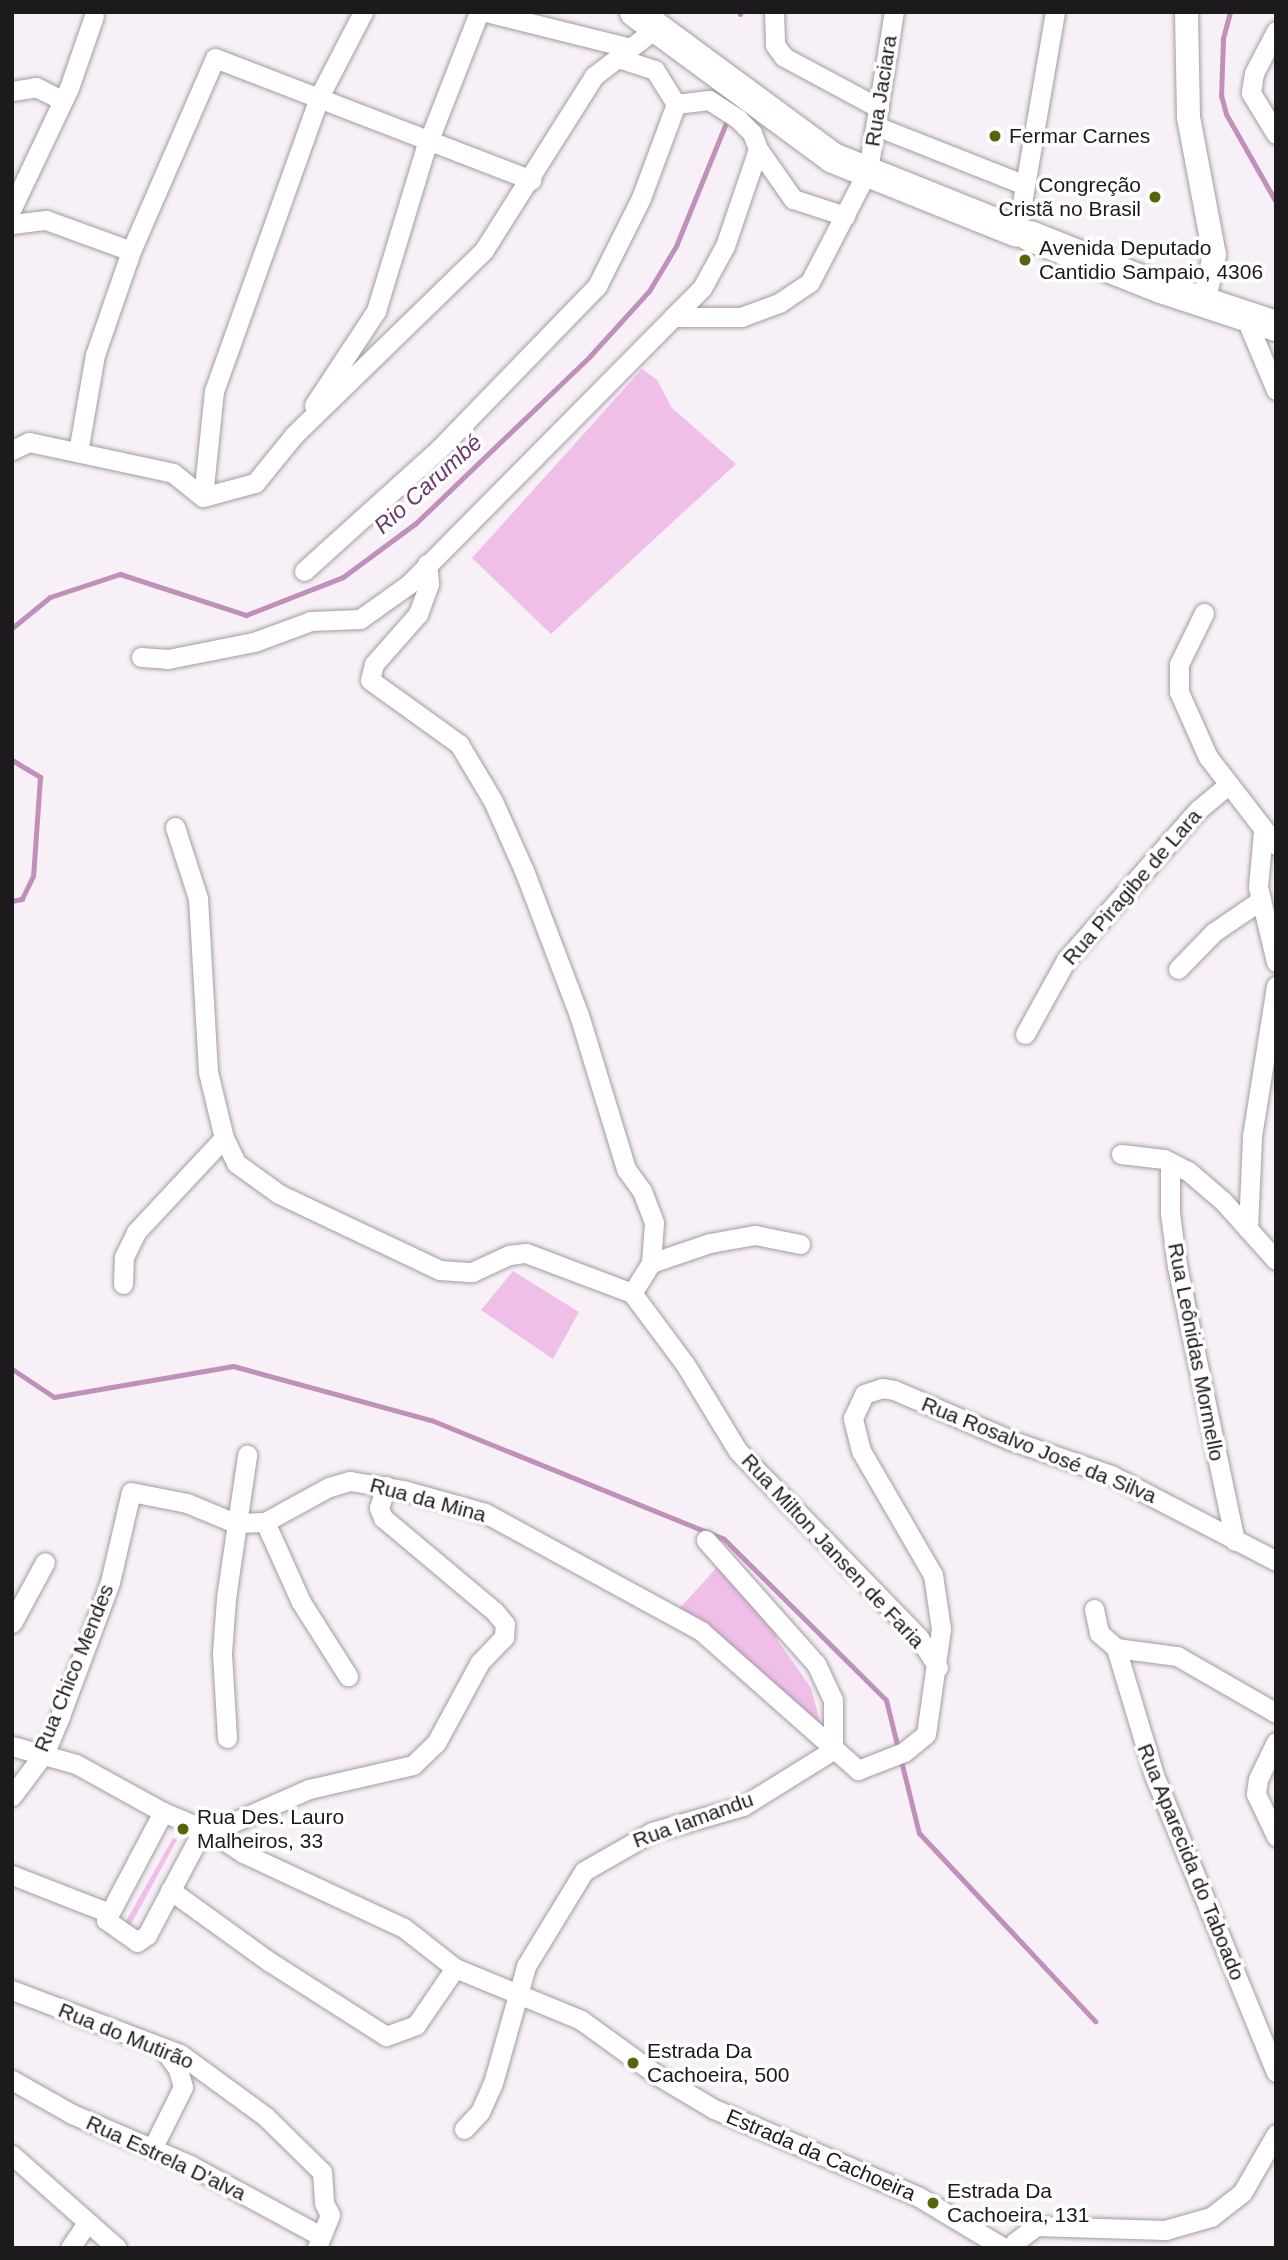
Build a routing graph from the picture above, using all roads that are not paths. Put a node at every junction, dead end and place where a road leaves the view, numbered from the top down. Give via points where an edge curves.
1 (363, 12) edge
2 (479, 12) edge
3 (486, 12) edge
4 (775, 12) edge
5 (894, 12) edge
6 (1055, 12) edge
7 (1186, 12) edge
8 (94, 16) dead end
9 (645, 21) edge
10 (1276, 31) edge
11 (624, 53) junction
12 (12, 91) edge
13 (319, 97) junction
14 (63, 101) junction
15 (676, 104) junction
16 (878, 117) junction
17 (1276, 134) edge
18 (429, 139) junction
19 (758, 149) junction
20 (868, 170) junction
21 (531, 180) junction
22 (1026, 185) junction
23 (845, 216) junction
24 (13, 221) edge
25 (1024, 234) junction
26 (131, 251) junction
27 (1203, 303) junction
28 (673, 317) junction
29 (1246, 319) junction
30 (1276, 326) edge
31 (1276, 390) edge
32 (294, 435) junction
33 (12, 450) edge
34 (78, 452) junction
35 (203, 497) junction
36 (427, 564) junction
37 (304, 571) dead end
38 (1204, 613) dead end
39 (141, 657) dead end
40 (1228, 785) junction
41 (175, 827) dead end
42 (1269, 838) edge
43 (1261, 900) junction
44 (1276, 961) edge
45 (1178, 970) dead end
46 (1276, 986) edge
47 (1025, 1034) dead end
48 (224, 1138) junction
49 (1121, 1154) dead end
50 (1170, 1162) junction
51 (1248, 1229) junction
52 (800, 1244) dead end
53 (1276, 1260) edge
54 (651, 1264) junction
55 (123, 1284) dead end
56 (632, 1293) junction
57 (247, 1455) dead end
58 (386, 1486) junction
59 (265, 1522) junction
60 (235, 1523) junction
61 (706, 1540) dead end
62 (1235, 1541) junction
63 (1276, 1561) edge
64 (45, 1563) dead end
65 (111, 1574) joint
66 (1094, 1609) dead end
67 (12, 1623) edge
68 (1116, 1648) junction
69 (938, 1667) junction
70 (348, 1676) dead end
71 (1276, 1713) edge
72 (227, 1738) dead end
73 (1276, 1742) edge
74 (12, 1746) edge
75 (833, 1750) junction
76 (45, 1752) junction
77 (12, 1796) edge
78 (163, 1812) junction
79 (206, 1831) junction
80 (1276, 1836) edge
81 (12, 1875) edge
82 (170, 1891) junction
83 (107, 1912) junction
84 (455, 1968) junction
85 (12, 1990) edge
86 (518, 1993) junction
87 (164, 2050) junction
88 (1276, 2072) edge
89 (12, 2080) edge
90 (464, 2129) dead end
91 (1276, 2134) edge
92 (153, 2147) junction
93 (12, 2155) edge
94 (87, 2224) junction
95 (319, 2242) edge
96 (69, 2248) edge
97 (117, 2248) edge
98 (1004, 2248) edge
99 (1015, 2248) edge

1 - 13 street
2 - 18 street
3 - 11 street
4 - 16 street via 775,45 794,64
5 - 16 street, Rua Jaciara
6 - 22 street
7 - 27 street via 1188,117 1214,254
8 - 14 street
9 - 11 street
9 - 20 main road via 833,158
10 - 17 street via 1254,73 1251,93
11 - 15 street via 655,70
11 - 21 street via 594,76
12 - 14 street via 36,88
13 - 18 street
13 - 26 street via 215,58
13 - 35 street via 214,391
14 - 24 street
15 - 19 street via 709,100 752,133
15 - 37 street via 641,198 597,286 440,448
16 - 20 street, Rua Jaciara
16 - 22 street
18 - 21 street
18 - 32 street via 376,311
19 - 23 street via 793,199
19 - 28 street via 725,246 702,288
20 - 23 street, Rua Jaciara
20 - 25 main road
21 - 32 street via 484,250
22 - 25 street
23 - 28 street, Rua Jaciara via 810,282 779,303 741,317
24 - 26 street via 46,220
25 - 27 main road
26 - 34 street via 95,355
27 - 29 main road
28 - 36 street
29 - 30 main road
29 - 31 street
32 - 35 street via 255,483
33 - 34 street via 29,442
34 - 35 street via 173,472
36 - 39 street via 409,584 360,619 311,621 267,639 168,659
36 - 54 street via 429,584 418,614 374,664 370,680 458,744 493,801 555,946 626,1168 642,1191 654,1223
38 - 40 street via 1179,664 1179,692 1208,757
40 - 42 street
40 - 47 street, Rua Piragibe de Lara via 1198,810 1066,960
41 - 48 street via 198,898 208,1072
42 - 43 street via 1256,871
43 - 44 street
43 - 45 street via 1214,932
46 - 51 street via 1252,1136
48 - 55 street via 136,1232 124,1257
48 - 56 street via 236,1163 264,1186 440,1270 472,1272 509,1255 526,1253
49 - 50 street
50 - 51 street via 1201,1181
50 - 62 street, Rua Leônidas Mormello via 1177,1266
51 - 53 street
52 - 54 street via 755,1234 710,1243
54 - 56 street
56 - 69 street, Rua Milton Jansen de Faria via 685,1364 728,1436 919,1638
57 - 60 street
58 - 59 street, Rua da Mina via 350,1481 328,1487
58 - 75 street, Rua da Mina via 485,1513 701,1631
58 - 79 street via 379,1508 383,1518 494,1611 505,1624 504,1637 481,1662 436,1743 414,1765 309,1789
59 - 60 street, Rua da Mina
59 - 70 street via 313,1625
60 - 65 street, Rua da Mina via 187,1503 131,1492
60 - 72 street via 222,1653
61 - 75 street via 816,1664 834,1700
62 - 63 street, Rua Rosalvo José da Silva
62 - 69 street, Rua Rosalvo José da Silva via 1124,1481 1010,1440 894,1390 873,1390 856,1404 855,1431 861,1451 933,1575 941,1629
64 - 67 street
65 - 76 street, Rua Chico Mendes
66 - 68 street, Rua Aparecida do Taboado via 1099,1633
68 - 71 street via 1177,1656
68 - 88 street, Rua Aparecida do Taboado via 1154,1774
69 - 75 street, Rua da Mina via 926,1734 905,1752 858,1770
73 - 80 street via 1258,1779 1256,1794
74 - 76 street, Estrada da Cachoeira
75 - 86 street, Rua Iamandu via 743,1805 666,1826 592,1863 542,1936
76 - 77 street, Rua Chico Mendes
76 - 78 street, Estrada da Cachoeira
78 - 79 street, Estrada da Cachoeira
78 - 83 street
79 - 82 street
79 - 84 street, Estrada da Cachoeira via 404,1928
81 - 83 street
82 - 83 street via 147,1935 137,1942 109,1926
82 - 84 street via 386,2036 408,2031 423,2018
84 - 86 street, Estrada da Cachoeira
85 - 87 street, Rua do Mutirão
86 - 90 street, Rua Iamandu via 493,2083 480,2112
86 - 98 street, Estrada da Cachoeira via 581,2020 714,2109 919,2197
87 - 92 street via 178,2069 183,2087
87 - 95 street, Rua do Mutirão via 206,2070 266,2117 322,2172 324,2203 330,2215
89 - 92 street, Rua Estrela D'alva via 72,2114
91 - 99 street via 1242,2193 1211,2217 1165,2230 1036,2226 1015,2242
92 - 95 street, Rua Estrela D'alva
93 - 94 street
94 - 96 street
94 - 97 street

